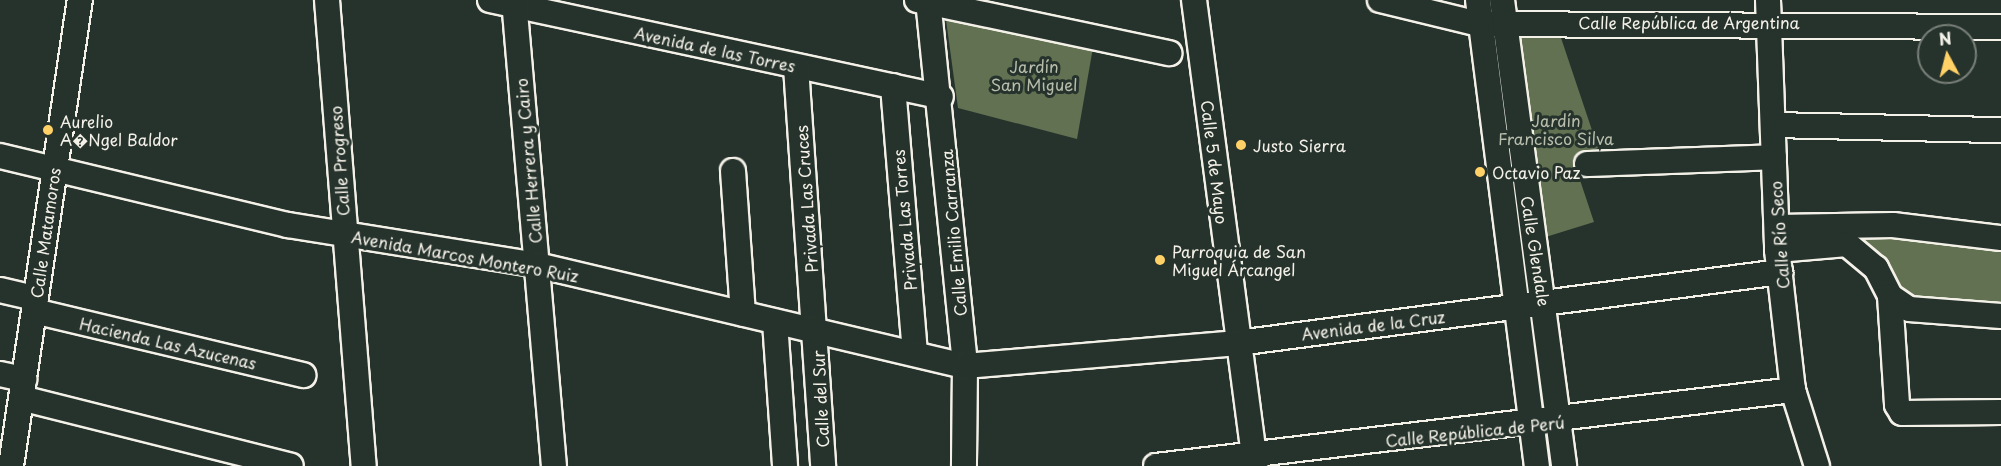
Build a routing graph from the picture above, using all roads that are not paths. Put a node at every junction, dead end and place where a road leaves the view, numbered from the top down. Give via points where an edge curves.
1 (80, 0) edge
2 (327, 0) edge
3 (490, 0) edge
4 (1194, 0) edge
5 (1380, 0) edge
6 (924, 1) edge
7 (514, 2) edge
8 (1504, 11) edge
9 (1611, 11) edge
10 (1769, 11) edge
11 (1478, 12) edge
12 (2001, 27) edge
13 (1169, 53) dead end
14 (796, 67) junction
15 (894, 86) junction
16 (941, 96) junction
17 (1773, 125) junction
18 (2001, 130) edge
19 (0, 156) edge
20 (1774, 157) junction
21 (1587, 164) dead end
22 (55, 169) junction
23 (734, 171) dead end
24 (345, 235) junction
25 (1846, 236) junction
26 (2001, 238) edge
27 (1778, 250) junction
28 (537, 265) junction
29 (0, 290) edge
30 (1890, 296) junction
31 (1544, 303) junction
32 (35, 304) junction
33 (1519, 306) junction
34 (743, 314) junction
35 (2001, 316) edge
36 (775, 322) junction
37 (816, 332) junction
38 (1238, 343) junction
39 (915, 354) junction
40 (965, 366) junction
41 (0, 374) edge
42 (303, 375) dead end
43 (22, 389) junction
44 (1793, 390) junction
45 (2001, 412) edge
46 (1559, 422) junction
47 (1532, 425) junction
48 (1255, 461) edge
49 (8, 462) edge
50 (291, 466) edge
51 (364, 466) edge
52 (554, 466) edge
53 (785, 466) edge
54 (823, 466) edge
55 (964, 466) edge
56 (1156, 466) edge
57 (1537, 466) edge
58 (1564, 466) edge
59 (1816, 466) edge

1 - 22 street, Calle Matamoros
2 - 24 street, Calle Progreso
3 - 7 street, Avenida de las Torres
4 - 38 street, Calle 5 de Mayo
5 - 11 street, Calle República de Argentina
6 - 13 street
6 - 16 street, Calle Emilio Carranza
7 - 14 street, Avenida de las Torres
7 - 28 street, Calle Herrera y Cairo
8 - 9 street, Calle República de Argentina
8 - 11 street, Calle República de Argentina
8 - 31 street, Calle Glendale
9 - 10 street, Calle República de Argentina
10 - 12 street, Calle República de Argentina
10 - 17 street, Calle Río Seco
11 - 33 street, Calle Glendale
14 - 15 street, Avenida de las Torres
14 - 37 street, Privada Las Cruces
15 - 16 street, Avenida de las Torres
15 - 39 street, Privada Las Torres
16 - 40 street, Calle Emilio Carranza
17 - 18 street
17 - 20 street, Calle Río Seco
19 - 22 street, Avenida Marcos Montero Ruiz
20 - 21 street
20 - 27 street, Calle Río Seco
22 - 24 street, Avenida Marcos Montero Ruiz
22 - 32 street, Calle Matamoros
23 - 34 street
24 - 28 street, Avenida Marcos Montero Ruiz
24 - 51 street, Calle Progreso
25 - 26 street, Avenida de la Cruz via 1893,225
25 - 27 street, Avenida de la Cruz
25 - 30 street via 1876,268
27 - 31 street, Avenida de la Cruz
27 - 44 street, Calle Río Seco
28 - 34 street, Avenida Marcos Montero Ruiz
28 - 52 street, Calle Herrera y Cairo
29 - 32 street, Hacienda Las Azucenas
30 - 35 street via 1909,309
30 - 45 street via 1897,405 1902,412
31 - 33 street, Avenida de la Cruz
31 - 46 street, Calle Glendale
32 - 42 street, Hacienda Las Azucenas
32 - 43 street, Calle Matamoros
33 - 38 street, Avenida de la Cruz
33 - 47 street, Calle Glendale
34 - 36 street, Avenida Marcos Montero Ruiz
36 - 37 street, Avenida Marcos Montero Ruiz
36 - 53 street
37 - 39 street, Avenida Marcos Montero Ruiz
37 - 54 street, Calle del Sur
38 - 40 street, Avenida de la Cruz
38 - 48 street, Calle 5 de Mayo
39 - 40 street, Avenida Marcos Montero Ruiz
40 - 55 street, Calle Emilio Carranza
41 - 43 street
43 - 49 street, Calle Matamoros
43 - 50 street
44 - 46 street, Calle República de Perú
44 - 59 street, Calle Río Seco
46 - 47 street, Calle República de Perú
46 - 58 street, Calle Glendale
47 - 48 street, Calle República de Perú
47 - 57 street, Calle Glendale
48 - 56 street, Calle República de Perú

